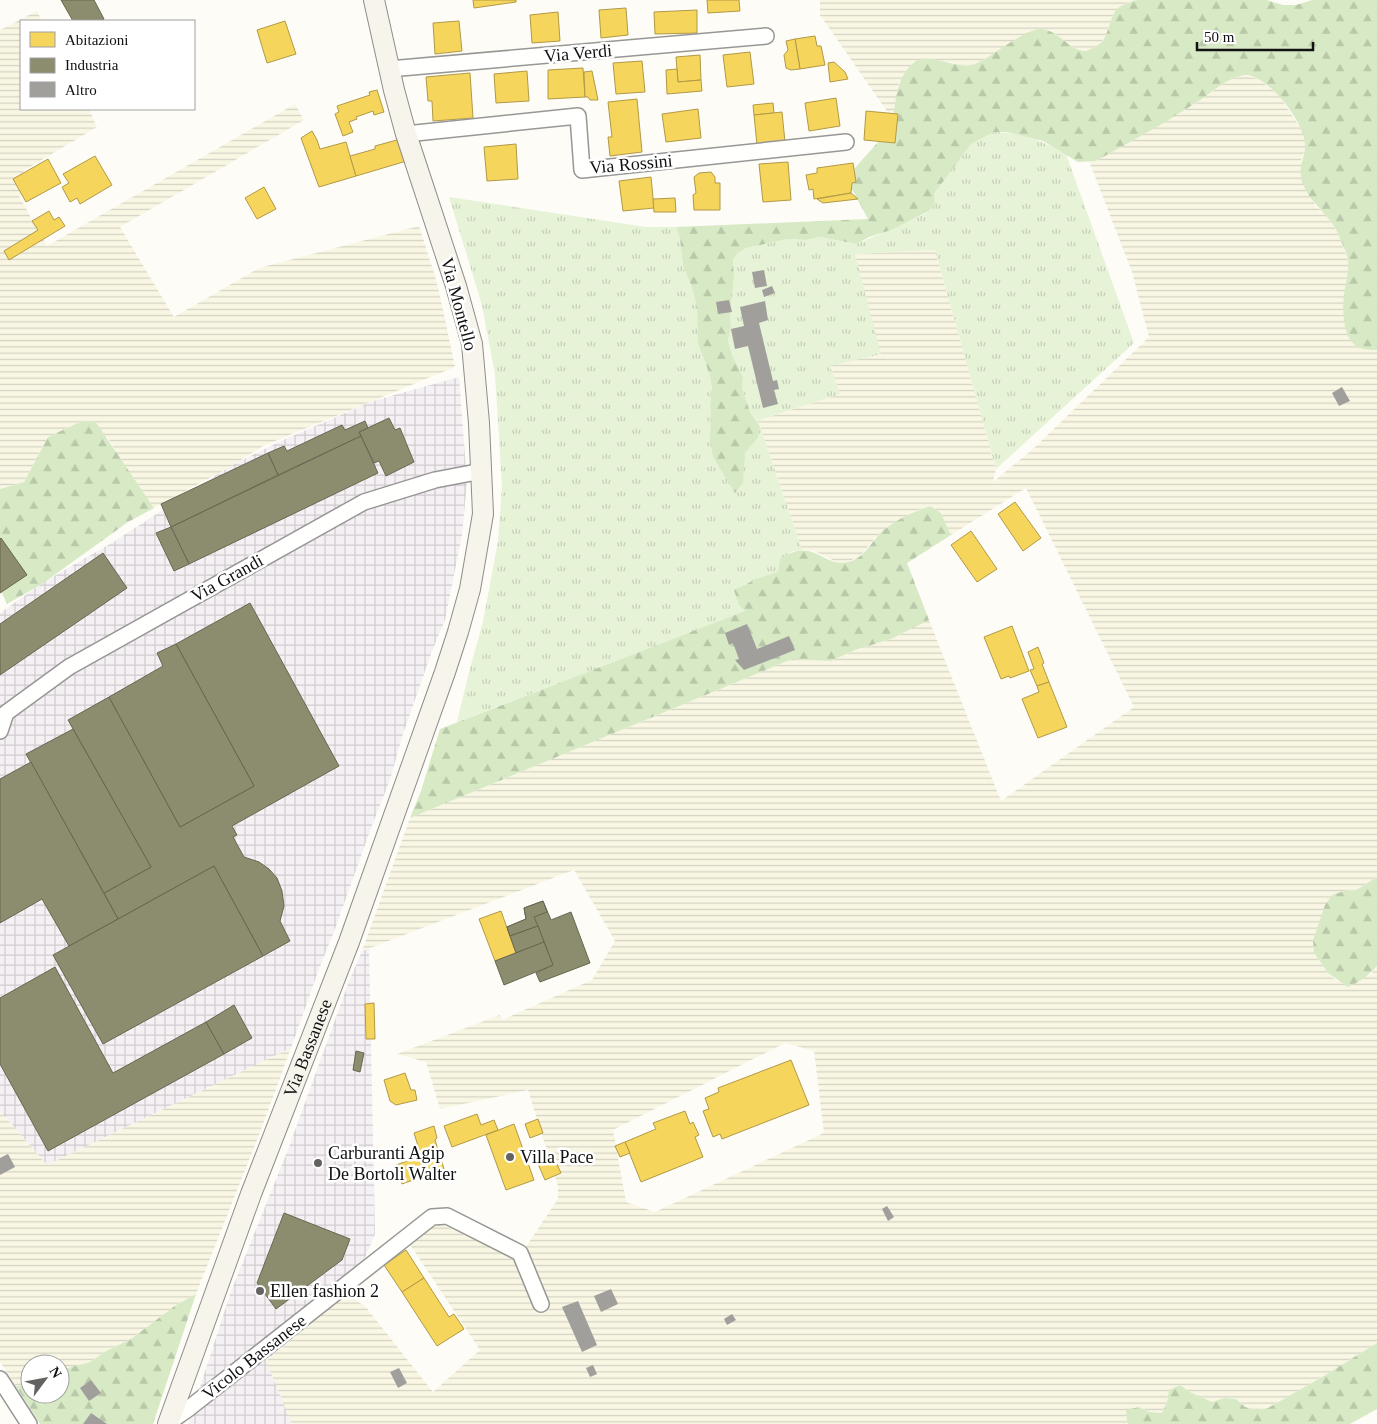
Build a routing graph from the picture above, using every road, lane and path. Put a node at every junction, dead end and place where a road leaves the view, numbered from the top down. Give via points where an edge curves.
1 (374, 0) edge
2 (766, 36) dead end
3 (389, 69) junction
4 (406, 134) junction
5 (846, 142) dead end
6 (482, 471) junction
7 (445, 672) joint
8 (0, 731) edge
9 (541, 1304) dead end
10 (0, 1379) edge
11 (168, 1423) edge
12 (29, 1424) edge

1 - 3 main road, Via Montello
2 - 3 street, Via Verdi
3 - 4 main road, Via Montello
4 - 5 street, Via Rossini via 578,116 582,170
4 - 6 main road, Via Montello via 472,344
6 - 7 main road, Via Montello via 483,514 472,580
6 - 8 street, Via Grandi via 435,480 364,502 69,667 6,713
7 - 11 main road, Via Bassanese via 349,942 258,1176
9 - 11 street, Vicolo Bassanese via 520,1253 448,1216 432,1217
10 - 12 street

